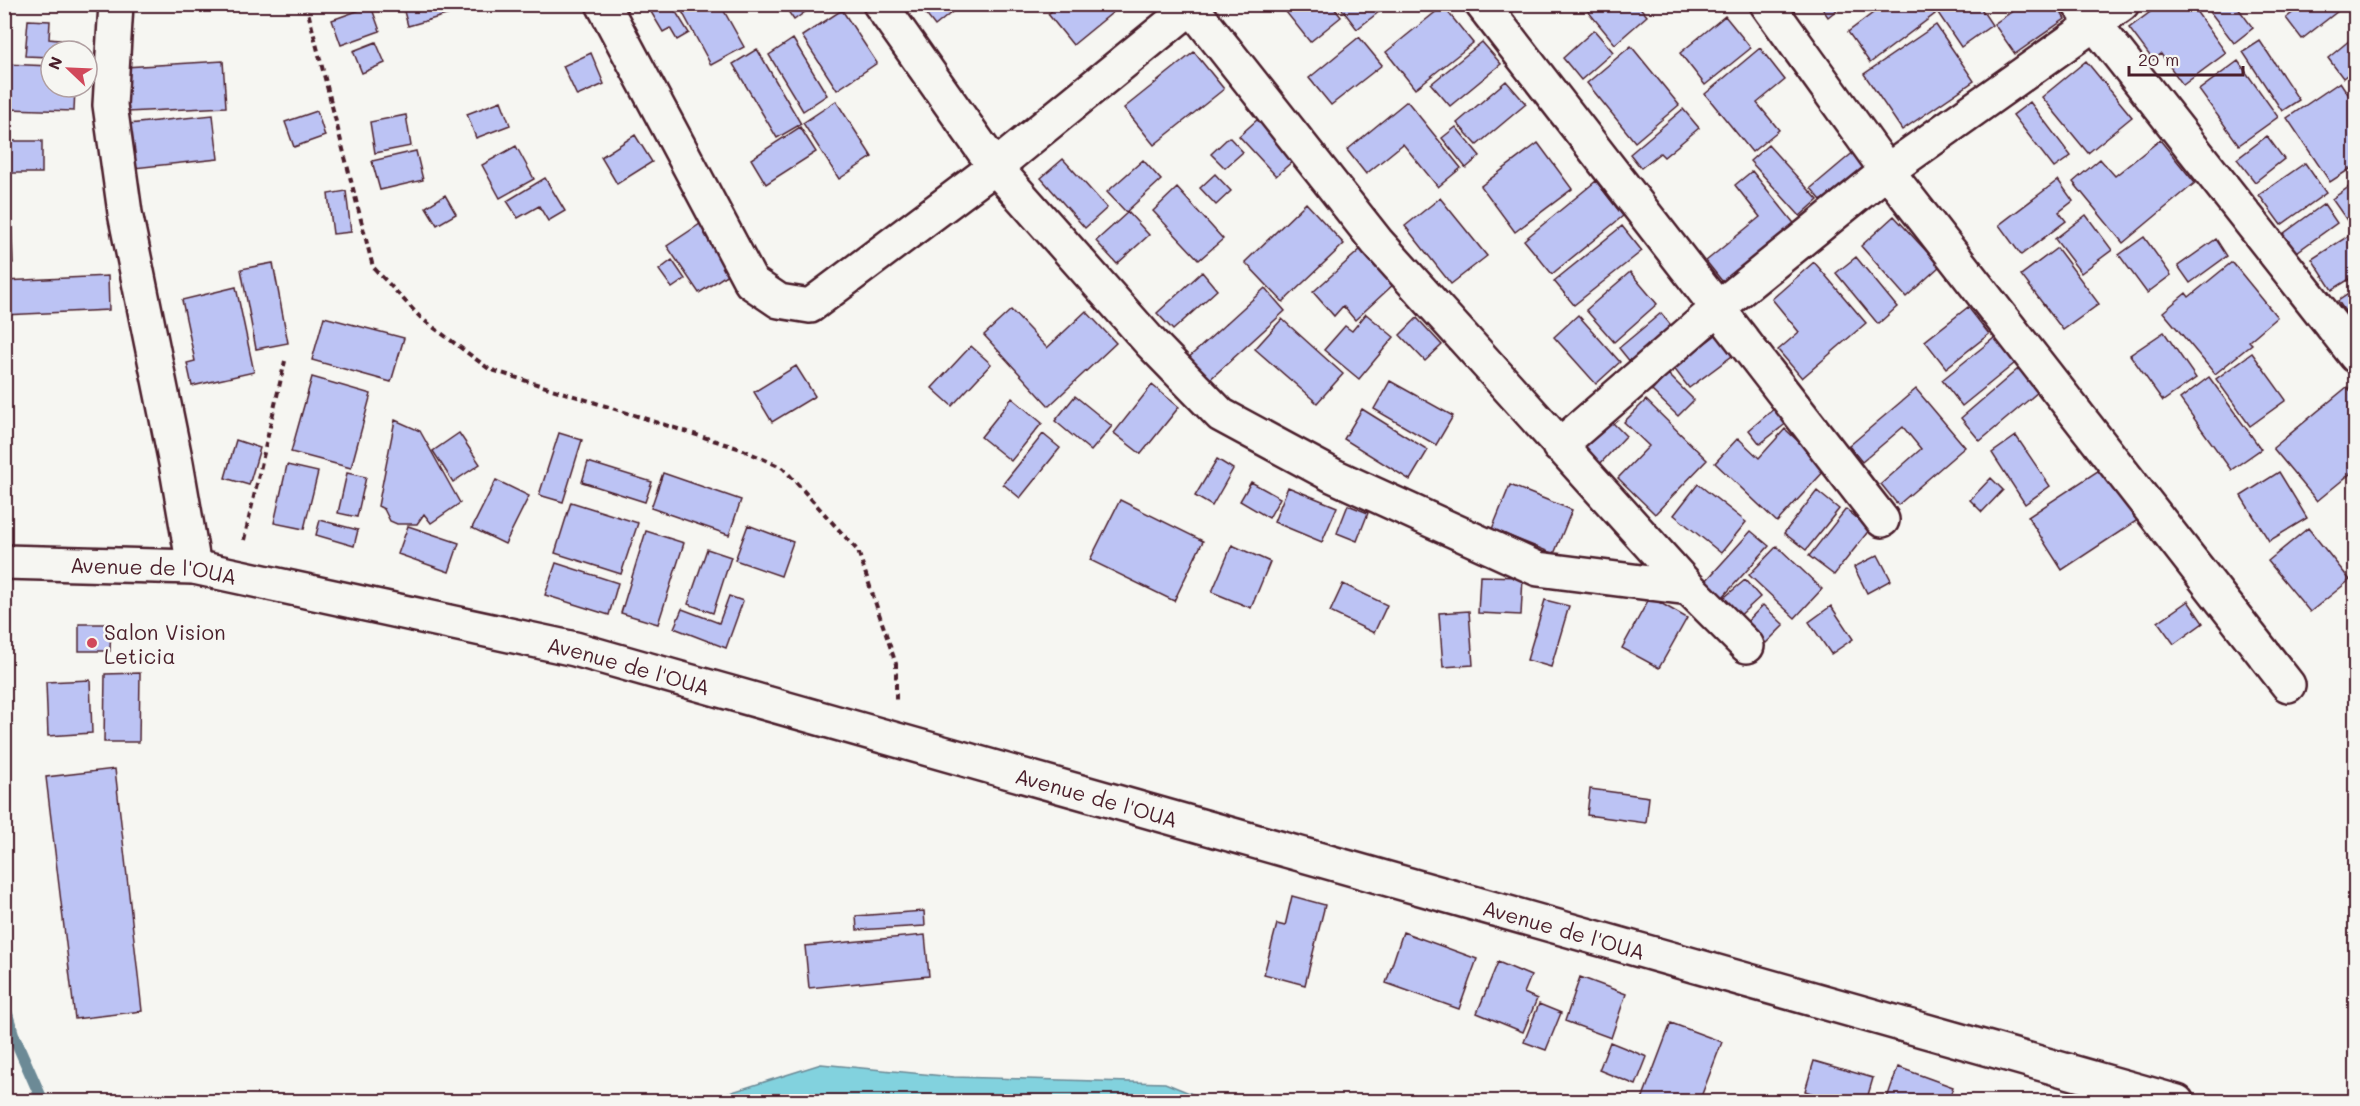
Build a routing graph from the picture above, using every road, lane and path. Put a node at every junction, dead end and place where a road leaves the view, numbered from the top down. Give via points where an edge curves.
1 (116, 4) edge
2 (306, 4) edge
3 (603, 4) edge
4 (880, 4) edge
5 (1482, 4) edge
6 (1767, 4) edge
7 (2122, 4) edge
8 (1192, 6) edge
9 (2087, 15) edge
10 (995, 168) junction
11 (1887, 171) junction
12 (1718, 308) junction
13 (2355, 356) edge
14 (285, 361) dead end
15 (1559, 446) junction
16 (1882, 520) dead end
17 (4, 562) edge
18 (194, 567) junction
19 (236, 576) junction
20 (1689, 588) junction
21 (1747, 646) dead end
22 (2288, 685) dead end
23 (896, 740) junction
24 (2177, 1101) edge

1 - 18 street via 110,105 125,213
2 - 23 path via 373,267 421,318 489,369 741,449 783,468 858,551 896,664
3 - 10 street via 751,282 779,301 810,306
4 - 10 street
5 - 12 street
6 - 11 street
7 - 9 street
8 - 10 street
8 - 15 street via 1377,242
9 - 11 street
9 - 13 street
10 - 20 street via 1151,343 1221,415 1334,476 1538,569
11 - 12 street
11 - 22 street
12 - 15 street
12 - 16 street
14 - 19 path
15 - 20 street
17 - 18 street, Avenue de l'OUA
18 - 19 street, Avenue de l'OUA
19 - 23 street, Avenue de l'OUA via 575,649
20 - 21 street
23 - 24 street, Avenue de l'OUA

